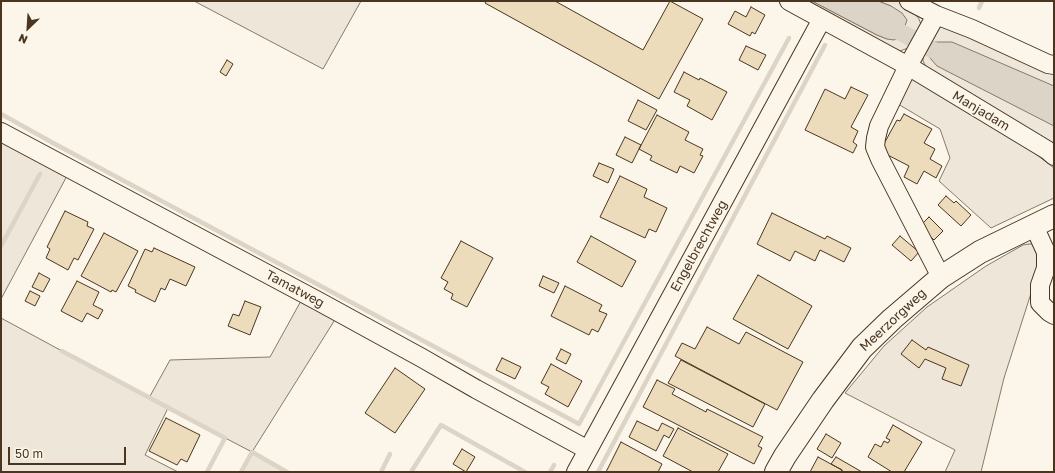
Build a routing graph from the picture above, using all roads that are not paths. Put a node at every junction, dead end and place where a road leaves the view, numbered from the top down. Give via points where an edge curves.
1 (789, 1) edge
2 (909, 1) edge
3 (822, 19) junction
4 (934, 19) junction
5 (910, 62) junction
6 (1054, 65) edge
7 (1, 132) edge
8 (1054, 156) edge
9 (1054, 216) edge
10 (1034, 226) junction
11 (941, 277) junction
12 (1054, 315) edge
13 (588, 450) junction
14 (576, 472) edge
15 (776, 472) edge

1 - 3 street, Manjadam
2 - 4 street
3 - 5 street, Manjadam
3 - 13 street, Engelbrechtweg
4 - 5 street
4 - 6 street via 972,29
5 - 8 street, Manjadam
5 - 11 street via 879,126 875,147
7 - 13 street, Tamatweg
9 - 10 main road, Meerzorgweg
10 - 11 main road, Meerzorgweg via 980,252
10 - 12 street via 1046,252 1046,268 1040,285 1040,303
11 - 15 main road, Meerzorgweg via 862,348 823,400
13 - 14 street, Engelbrechtweg

